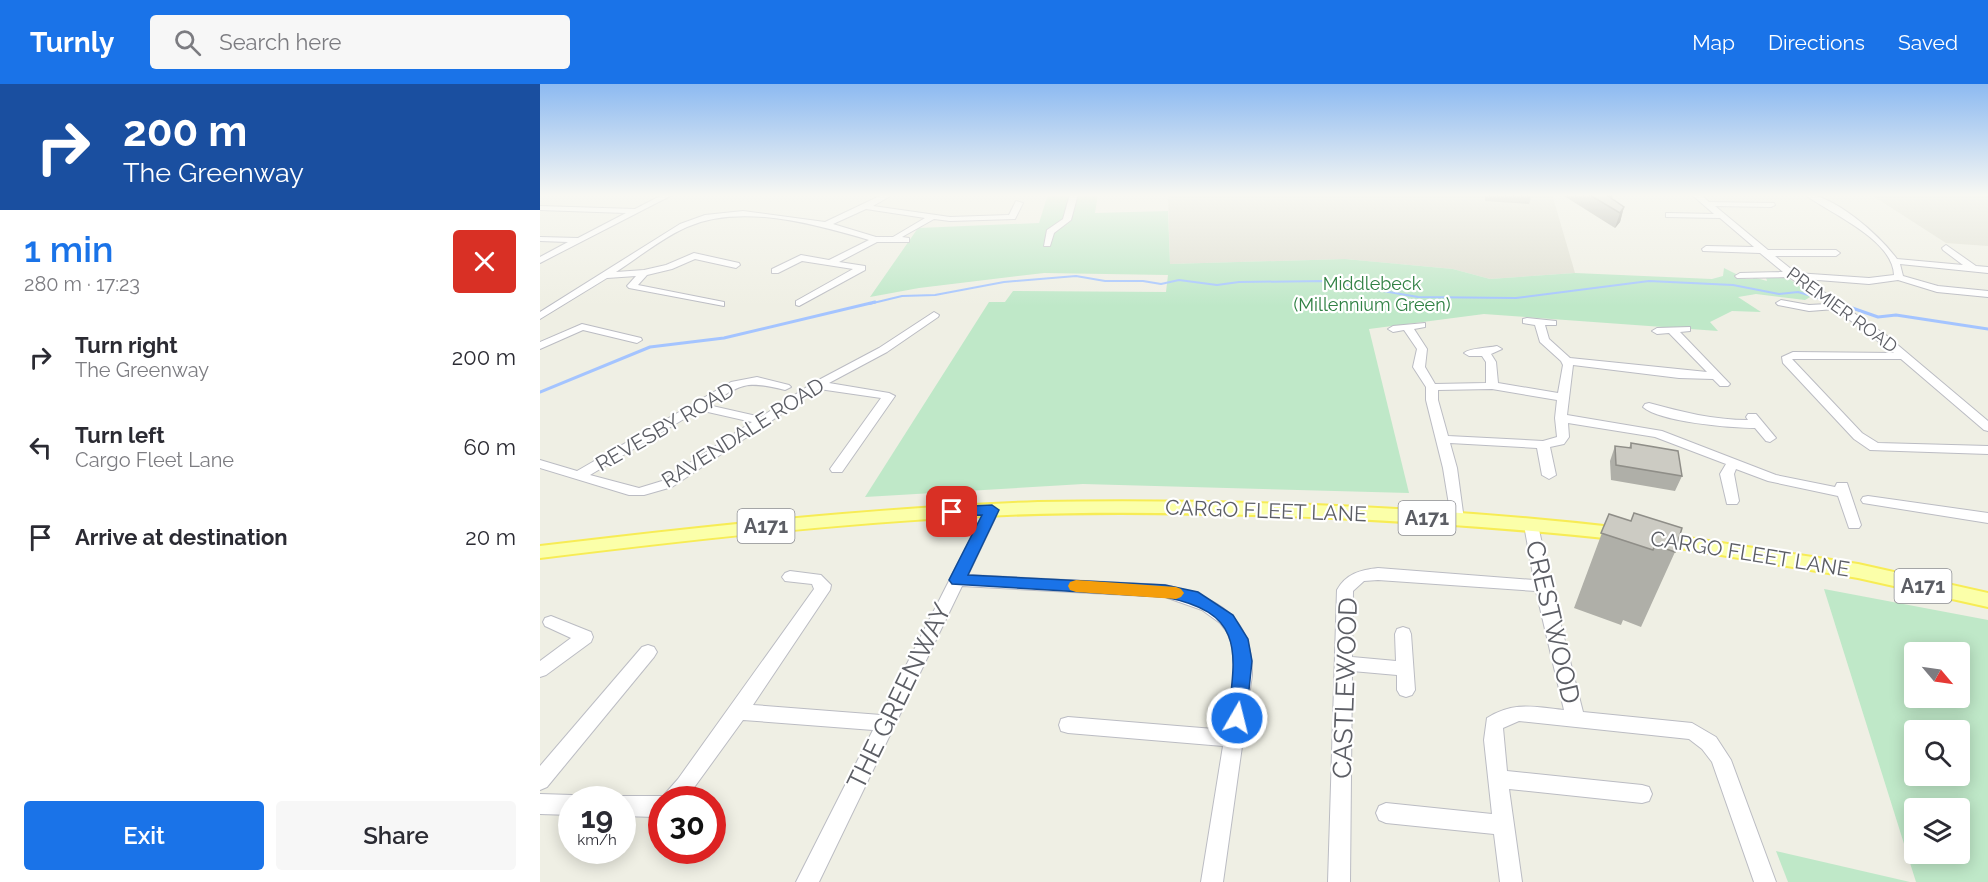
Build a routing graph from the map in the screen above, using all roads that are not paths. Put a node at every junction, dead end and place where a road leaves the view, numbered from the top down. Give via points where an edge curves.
1 (597, 231) edge
2 (675, 231) edge
3 (850, 231) edge
4 (907, 231) edge
5 (1051, 231) edge
6 (1739, 231) edge
7 (1866, 231) edge
8 (540, 239) edge
9 (876, 239) junction
10 (580, 240) junction
11 (896, 240) junction
12 (906, 240) dead end
13 (1047, 244) dead end
14 (1946, 248) dead end
15 (1706, 249) dead end
16 (1764, 252) junction
17 (677, 253) dead end
18 (1836, 253) dead end
19 (694, 256) junction
20 (540, 260) edge
21 (1894, 261) junction
22 (830, 263) junction
23 (736, 265) dead end
24 (1974, 269) junction
25 (1988, 270) edge
26 (776, 271) dead end
27 (644, 273) junction
28 (605, 275) junction
29 (1793, 275) junction
30 (1740, 276) dead end
31 (1898, 277) junction
32 (1988, 294) edge
33 (799, 303) dead end
34 (721, 304) dead end
35 (1836, 305) junction
36 (1787, 306) dead end
37 (934, 315) dead end
38 (540, 316) edge
39 (1552, 323) dead end
40 (1421, 325) dead end
41 (1407, 327) junction
42 (1393, 329) dead end
43 (1686, 329) dead end
44 (1672, 330) junction
45 (1657, 331) dead end
46 (637, 340) dead end
47 (540, 346) edge
48 (1497, 349) dead end
49 (1469, 353) dead end
50 (1485, 353) junction
51 (1904, 356) junction
52 (1567, 361) junction
53 (818, 385) junction
54 (1492, 386) junction
55 (785, 387) dead end
56 (1432, 387) junction
57 (1565, 398) junction
58 (698, 406) junction
59 (1648, 406) dead end
60 (1664, 412) junction
61 (1561, 418) junction
62 (763, 421) junction
63 (1988, 427) edge
64 (1659, 434) junction
65 (1442, 438) junction
66 (1770, 438) dead end
67 (1543, 445) junction
68 (1988, 450) edge
69 (1733, 463) junction
70 (540, 464) edge
71 (837, 469) dead end
72 (580, 475) junction
73 (1550, 475) dead end
74 (1868, 500) dead end
75 (1732, 501) dead end
76 (992, 510) junction
77 (1988, 518) edge
78 (1456, 520) junction
79 (1531, 525) junction
80 (1854, 525) dead end
81 (540, 552) edge
82 (790, 577) dead end
83 (957, 580) junction
84 (1543, 586) junction
85 (1988, 600) edge
86 (551, 622) dead end
87 (1403, 634) dead end
88 (648, 652) dead end
89 (1344, 663) junction
90 (1405, 669) junction
91 (540, 670) edge
92 (1406, 690) dead end
93 (738, 712) junction
94 (1575, 718) junction
95 (886, 723) junction
96 (1068, 724) dead end
97 (1233, 739) junction
98 (1498, 779) junction
99 (540, 781) edge
100 (685, 786) edge
101 (1642, 794) dead end
102 (540, 804) edge
103 (558, 805) edge
104 (1386, 813) dead end
105 (1504, 825) junction
106 (807, 882) edge
107 (1212, 882) edge
108 (1339, 882) edge
109 (1511, 882) edge
110 (1765, 882) edge

1 - 10 street
2 - 28 street
3 - 9 street
4 - 11 street
5 - 13 street
6 - 16 street, PREMIER ROAD
7 - 21 street
8 - 10 street
9 - 11 street
9 - 22 street
10 - 20 street
11 - 12 street
14 - 24 street
15 - 16 street
16 - 18 street
16 - 29 street, PREMIER ROAD
17 - 19 street
19 - 23 street
19 - 27 street
21 - 24 street
21 - 31 street
22 - 26 street via 801,258
22 - 33 street via 862,268
24 - 25 street
27 - 28 street
27 - 34 street via 632,286
28 - 38 street
29 - 30 street
29 - 31 street via 1869,281
29 - 35 street, PREMIER ROAD
31 - 32 street via 1937,289
35 - 36 street
35 - 51 street, PREMIER ROAD
37 - 53 street, RAVENDALE ROAD via 872,356
39 - 52 street via 1533,321 1544,340
40 - 41 street
41 - 42 street
41 - 56 street via 1422,349 1419,367
43 - 44 street
44 - 45 street
44 - 52 street via 1720,380
46 - 47 street via 582,327
48 - 50 street
49 - 50 street
50 - 54 street via 1491,362
51 - 63 street, PREMIER ROAD
51 - 68 street via 1793,355 1787,361 1857,436 1875,447
52 - 57 street
53 - 62 street, RAVENDALE ROAD
53 - 71 street via 889,396
54 - 56 street
54 - 57 street
55 - 58 street, REVESBY ROAD via 757,380 735,384
56 - 65 street
57 - 61 street
58 - 62 street
58 - 72 street, REVESBY ROAD
59 - 60 street
60 - 64 street
60 - 66 street via 1732,423 1755,420
61 - 64 street
61 - 67 street via 1563,437
62 - 72 street, RAVENDALE ROAD via 684,475 655,489 629,491
64 - 69 street
65 - 67 street
65 - 78 street
67 - 73 street
69 - 75 street via 1727,474
69 - 80 street via 1773,478 1843,488
70 - 72 street, RAVENDALE ROAD
74 - 77 street
76 - 78 main road, CARGO FLEET LANE / A171 via 1080,506 1234,508
76 - 81 main road, CARGO FLEET LANE / A171 via 743,528
76 - 83 street, THE GREENWAY
78 - 79 main road, CARGO FLEET LANE / A171
79 - 84 street, CRESTWOOD
79 - 85 main road, CARGO FLEET LANE / A171 via 1757,553
82 - 93 street via 816,579 823,585 822,590
83 - 95 street, THE GREENWAY
83 - 97 street via 1165,591 1192,596 1228,619 1240,639 1241,697
84 - 89 street, CASTLEWOOD via 1362,575 1345,590
84 - 94 street, CRESTWOOD
86 - 91 street via 585,637
87 - 90 street
88 - 99 street
89 - 90 street
89 - 108 street, CASTLEWOOD
90 - 92 street
93 - 95 street
93 - 100 street
94 - 98 street via 1518,713 1494,724
94 - 110 street via 1692,731 1704,737 1715,748
95 - 106 street, THE GREENWAY
96 - 97 street
97 - 107 street
98 - 101 street
98 - 105 street
102 - 103 street
104 - 105 street
105 - 109 street

